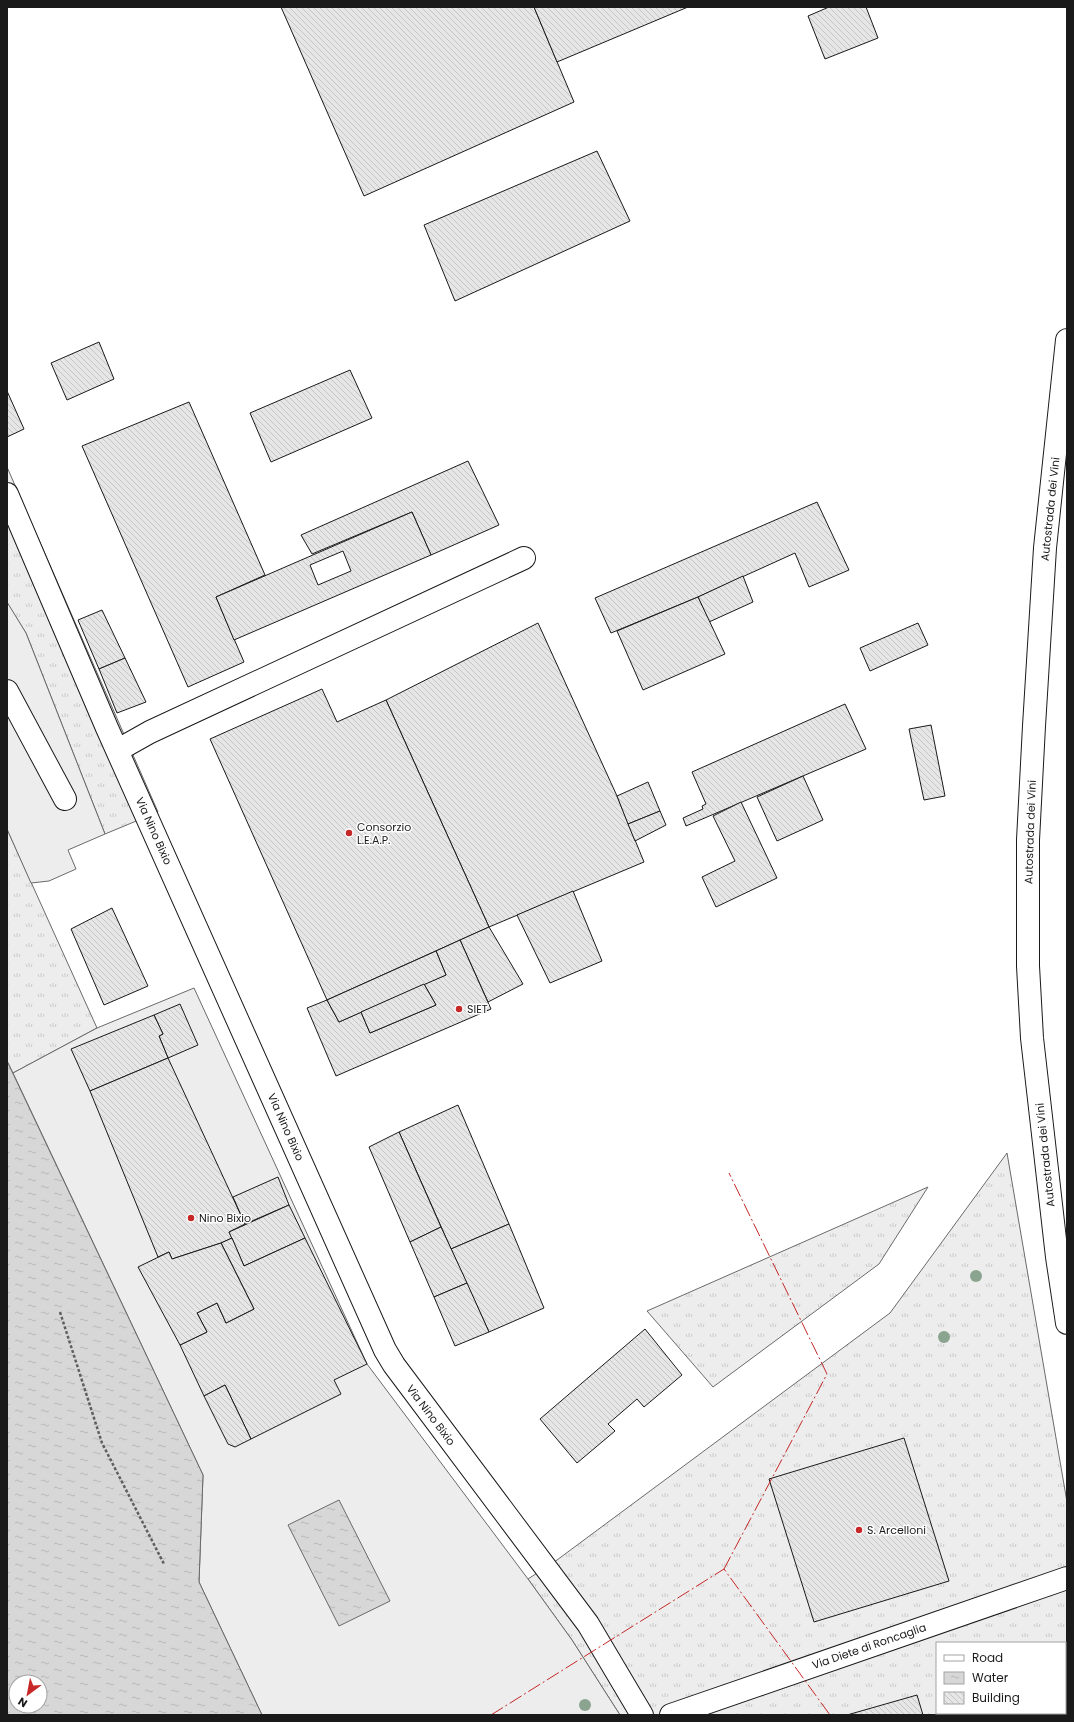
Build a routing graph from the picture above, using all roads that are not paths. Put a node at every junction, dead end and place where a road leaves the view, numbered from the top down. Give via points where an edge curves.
1 (1067, 340) edge
2 (7, 494) edge
3 (524, 558) dead end
4 (7, 691) edge
5 (118, 750) junction
6 (65, 799) dead end
7 (1067, 1323) edge
8 (1067, 1578) edge
9 (642, 1715) edge
10 (672, 1715) edge

1 - 7 main road, Autostrada dei Vini via 1045,548 1028,840 1028,958 1032,1038
2 - 5 main road, Via Nino Bixio
3 - 5 main road via 150,732
4 - 6 main road
5 - 9 main road, Via Nino Bixio via 385,1350 588,1624
8 - 10 main road, Via Diete di Roncaglia

